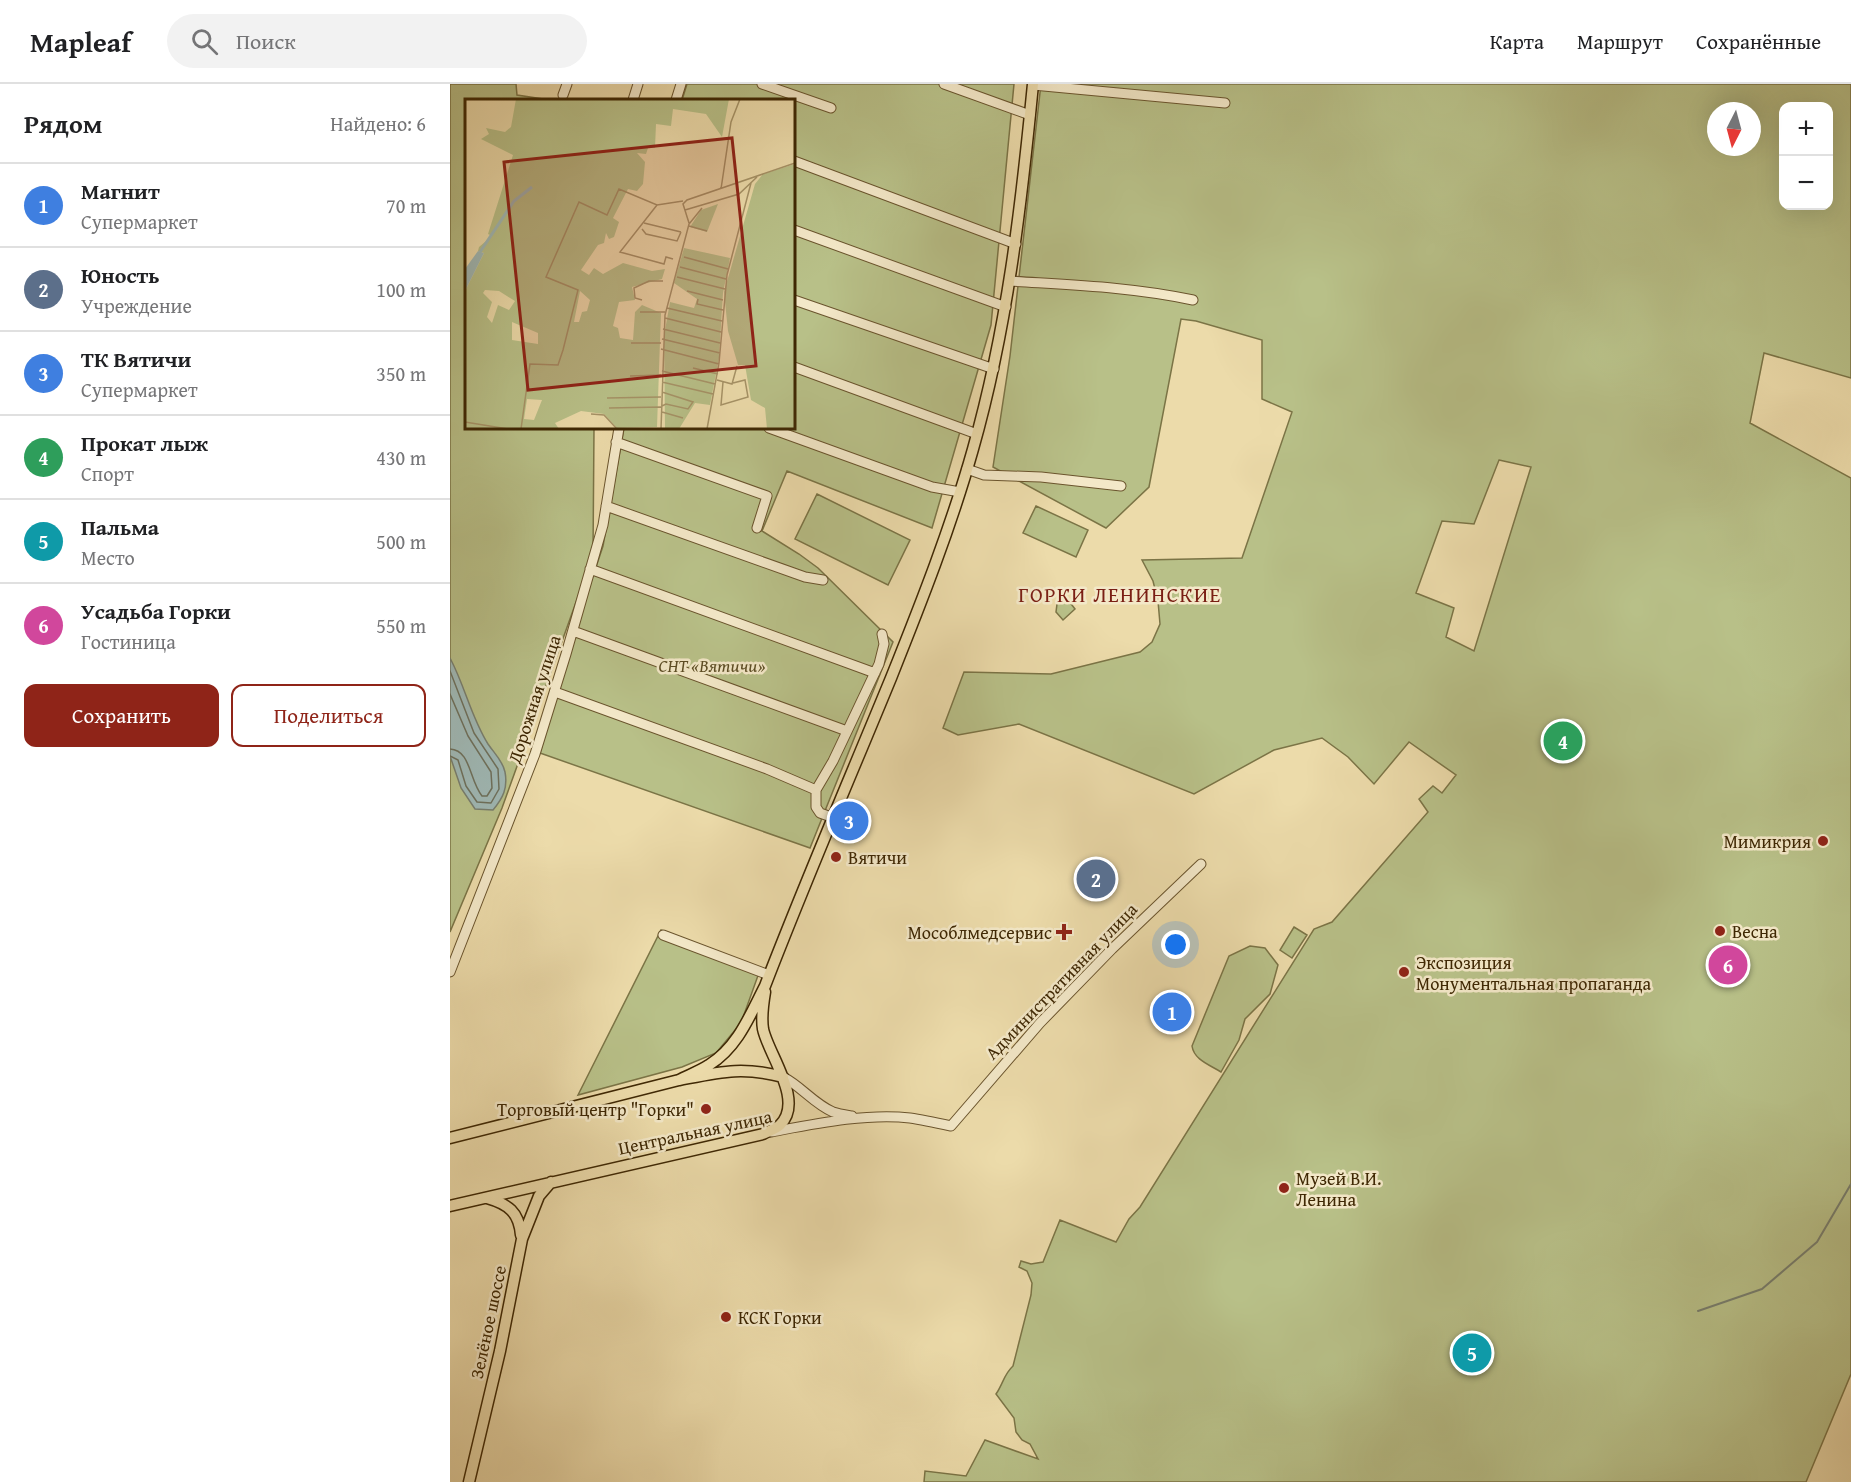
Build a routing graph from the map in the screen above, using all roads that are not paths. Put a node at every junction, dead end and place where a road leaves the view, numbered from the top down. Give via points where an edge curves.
1 (567, 84) edge
2 (638, 84) edge
3 (681, 84) edge
4 (762, 84) edge
5 (944, 84) edge
6 (1033, 85) edge
7 (563, 95) dead end
8 (633, 99) edge
9 (676, 99) edge
10 (1225, 103) dead end
11 (831, 108) dead end
12 (1030, 115) junction
13 (795, 161) edge
14 (795, 230) edge
15 (1016, 244) junction
16 (1010, 281) junction
17 (795, 300) edge
18 (1193, 300) dead end
19 (1006, 307) junction
20 (795, 367) edge
21 (994, 369) junction
22 (619, 429) edge
23 (772, 429) edge
24 (977, 434) junction
25 (616, 442) junction
26 (967, 469) junction
27 (1121, 486) dead end
28 (960, 492) junction
29 (606, 506) junction
30 (757, 528) dead end
31 (590, 569) junction
32 (822, 580) dead end
33 (573, 632) junction
34 (882, 634) dead end
35 (875, 673) junction
36 (555, 693) junction
37 (848, 731) junction
38 (816, 790) junction
39 (834, 818) junction
40 (1201, 864) dead end
41 (663, 935) dead end
42 (450, 972) edge
43 (767, 981) junction
44 (783, 1077) junction
45 (679, 1080) junction
46 (864, 1119) junction
47 (951, 1126) joint
48 (763, 1134) junction
49 (450, 1138) edge
50 (551, 1181) junction
51 (484, 1198) junction
52 (450, 1206) edge
53 (522, 1239) junction
54 (469, 1482) edge

1 - 7 street
2 - 8 street
3 - 9 street
4 - 11 street
5 - 12 street
6 - 10 street
6 - 12 main road
12 - 15 main road
13 - 15 street
14 - 19 street
15 - 16 main road
16 - 18 street via 1100,286
16 - 19 main road
17 - 21 street
19 - 21 main road
20 - 24 street
21 - 24 main road
22 - 25 street, Дорожная улица
23 - 28 street via 932,487
24 - 26 main road
25 - 29 street, Дорожная улица
25 - 30 street via 767,496
26 - 27 street via 984,475
26 - 28 main road
28 - 39 main road via 916,615
29 - 31 street, Дорожная улица
29 - 32 street
31 - 33 street, Дорожная улица
31 - 35 street
33 - 36 street, Дорожная улица
33 - 37 street
34 - 35 street via 884,644
35 - 37 street
36 - 38 street
36 - 42 street, Дорожная улица
37 - 38 street
38 - 39 street via 816,807 820,813
39 - 43 main road
40 - 47 street, Административная улица via 1040,1023
41 - 43 street
43 - 44 main road via 763,1030
43 - 45 main road via 741,1034 723,1055
44 - 45 main road via 738,1070
44 - 46 street via 834,1112
44 - 48 main road via 787,1113 780,1125
45 - 49 main road
46 - 47 street, Центральная улица via 908,1118
46 - 48 street, Центральная улица via 822,1122
48 - 50 main road, Центральная улица
50 - 51 main road, Центральная улица
50 - 53 main road, Зелёное шоссе via 539,1196
51 - 52 main road, Центральная улица
51 - 53 main road via 514,1211
53 - 54 main road, Зелёное шоссе

